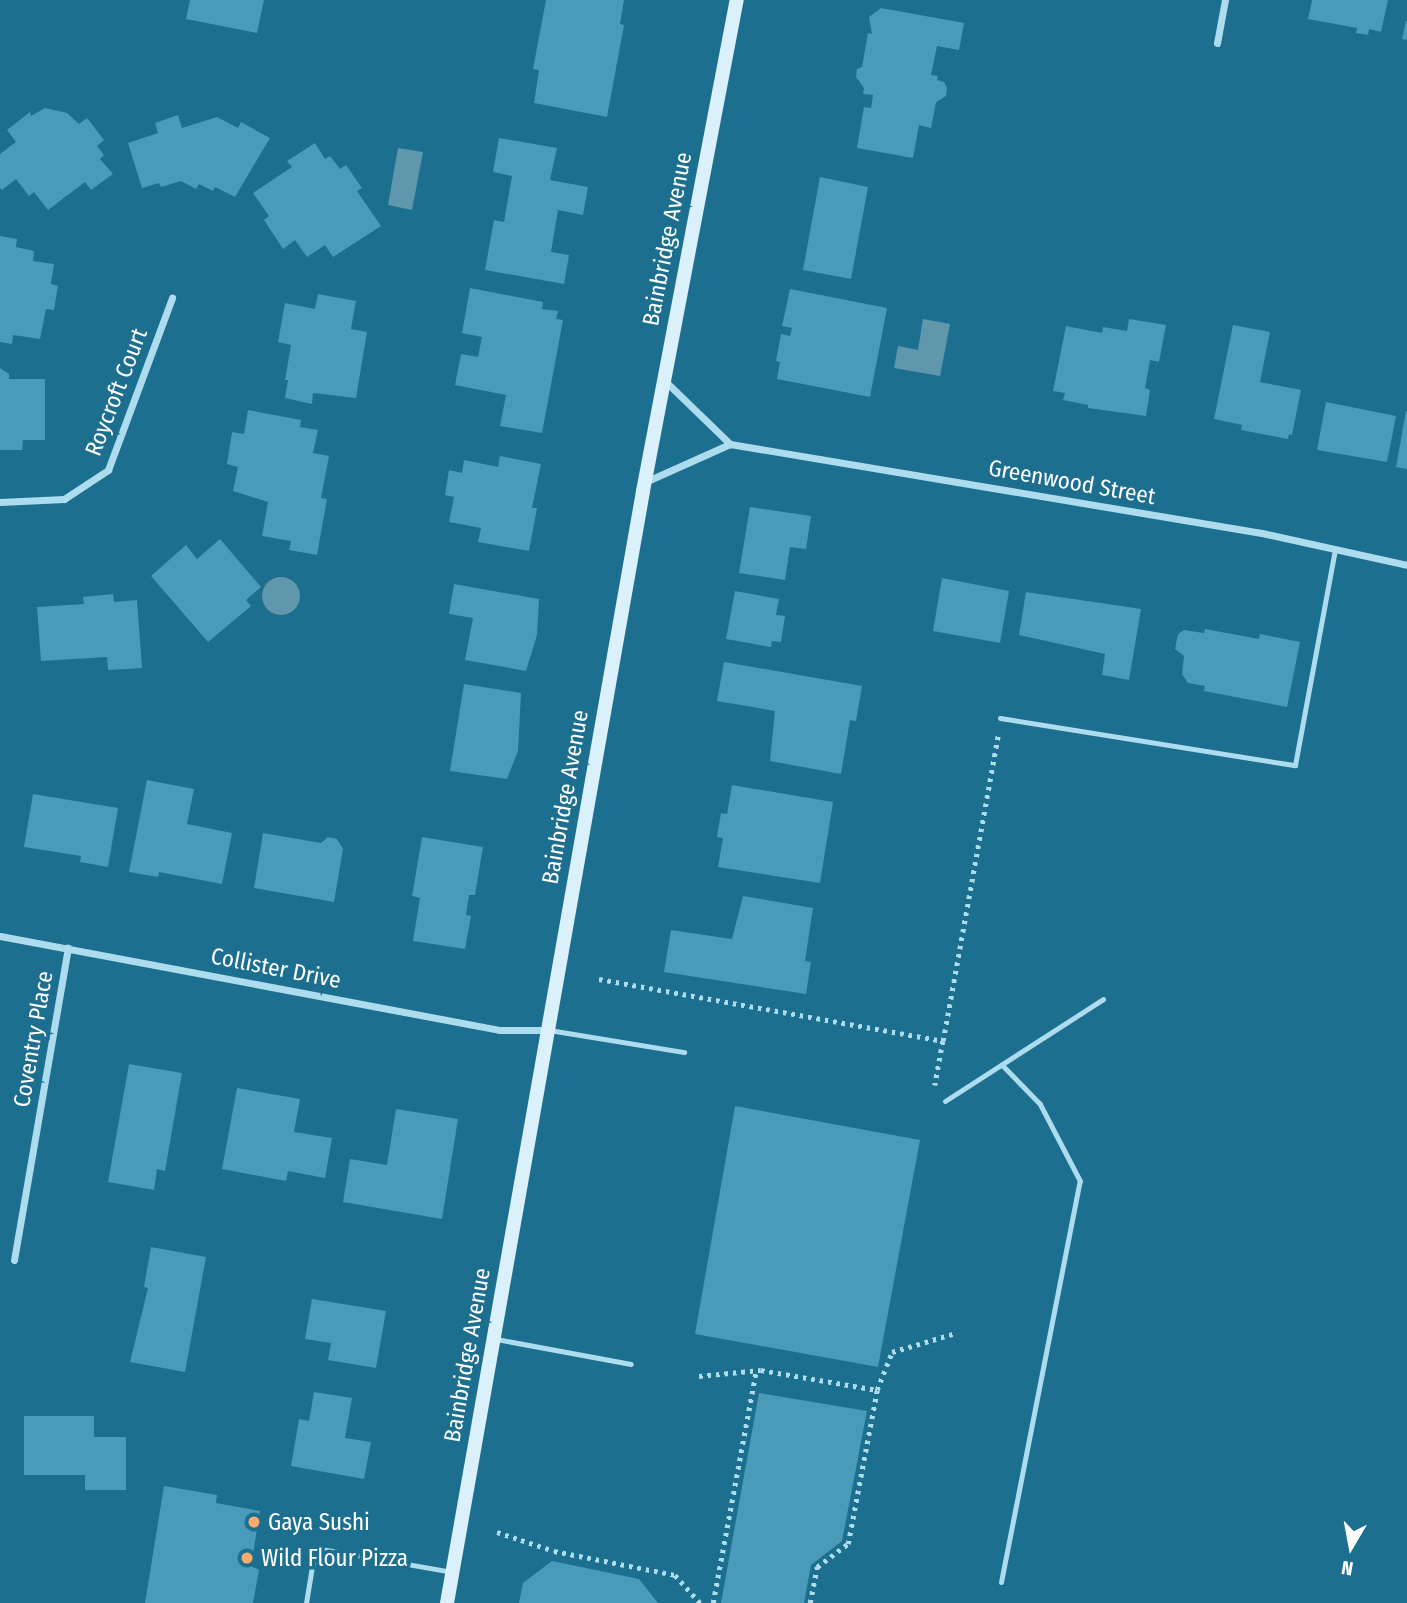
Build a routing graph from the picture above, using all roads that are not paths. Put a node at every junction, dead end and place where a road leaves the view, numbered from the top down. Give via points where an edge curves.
1 (737, 0) edge
2 (1225, 0) edge
3 (1217, 43) dead end
4 (172, 298) dead end
5 (663, 380) junction
6 (730, 444) junction
7 (645, 483) junction
8 (0, 502) edge
9 (1335, 549) junction
10 (1407, 565) edge
11 (1000, 718) road end
12 (0, 936) edge
13 (68, 948) junction
14 (1103, 999) dead end
15 (546, 1030) junction
16 (684, 1052) dead end
17 (1002, 1065) junction
18 (945, 1101) dead end
19 (14, 1260) dead end
20 (493, 1339) junction
21 (631, 1364) dead end
22 (452, 1572) junction
23 (1002, 1582) dead end
24 (306, 1603) edge
25 (447, 1603) edge

1 - 5 street, Bainbridge Avenue
2 - 3 street
4 - 8 street, Roycroft Court via 108,470 64,499
5 - 6 street
5 - 7 street, Bainbridge Avenue
6 - 7 street
6 - 9 street, Greenwood Street
7 - 15 street, Bainbridge Avenue
9 - 10 street, Greenwood Street
9 - 11 lane via 1295,765
12 - 13 street, Collister Drive
13 - 15 street, Collister Drive via 500,1030
13 - 19 street, Coventry Place
14 - 17 lane
15 - 16 lane
15 - 20 street, Bainbridge Avenue
17 - 18 lane
17 - 23 lane via 1040,1104 1080,1181
20 - 21 lane
20 - 22 street, Bainbridge Avenue
22 - 24 lane via 315,1548
22 - 25 street, Bainbridge Avenue

